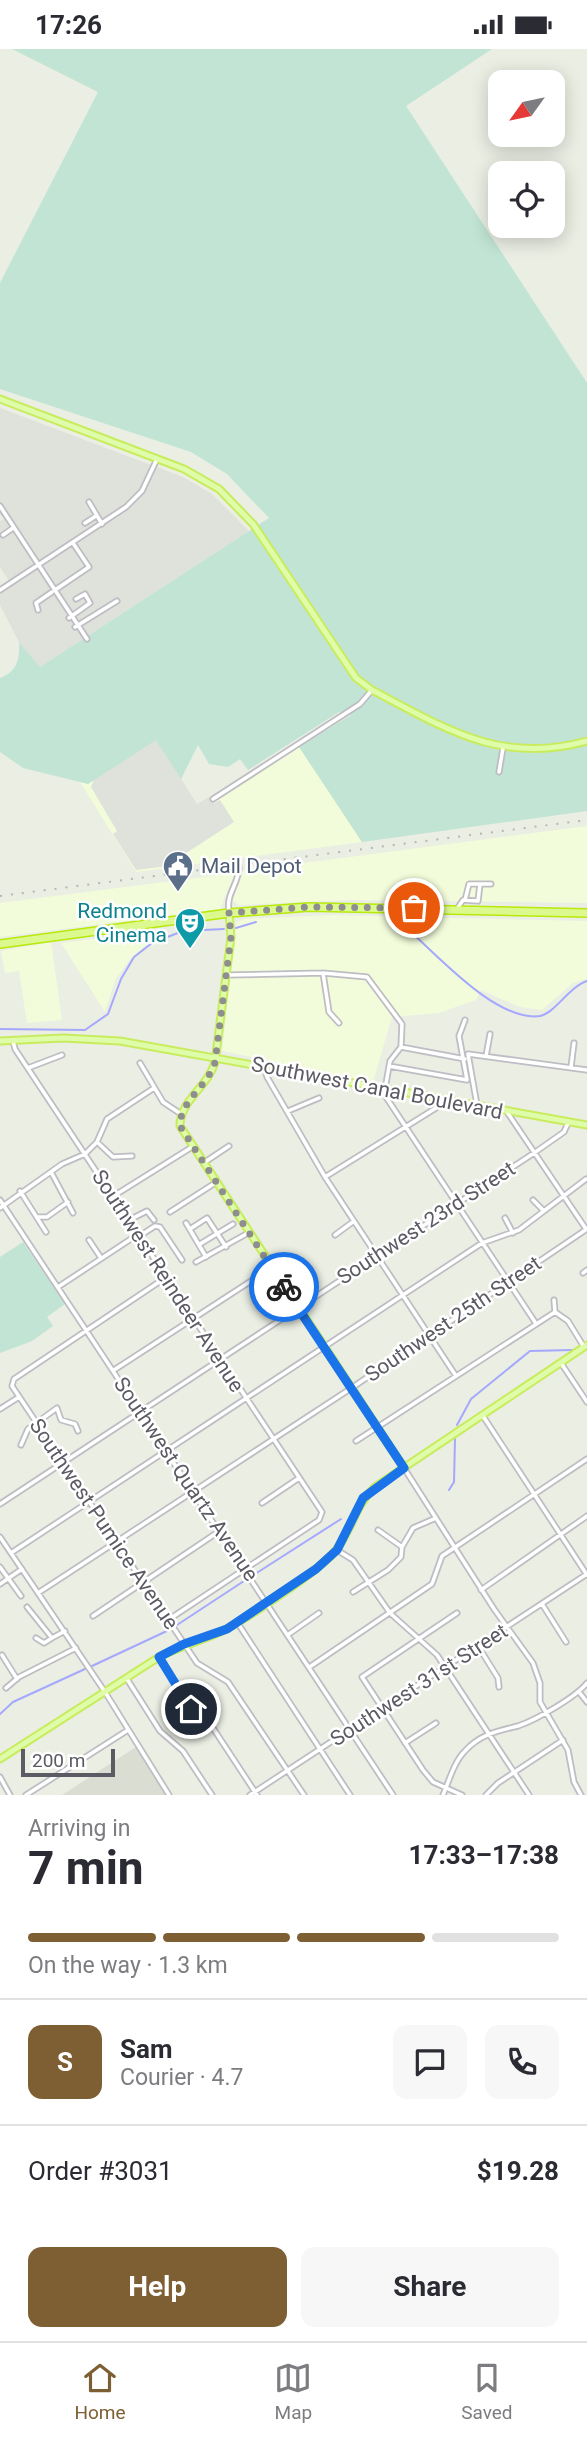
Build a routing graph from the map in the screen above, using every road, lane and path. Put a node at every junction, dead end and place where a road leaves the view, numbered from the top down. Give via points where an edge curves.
1 (0, 398) edge
2 (157, 459) junction
3 (89, 502) dead end
4 (0, 506) edge
5 (96, 516) junction
6 (85, 523) dead end
7 (102, 524) junction
8 (14, 528) junction
9 (4, 535) dead end
10 (73, 543) junction
11 (38, 565) junction
12 (0, 590) edge
13 (76, 599) dead end
14 (117, 601) dead end
15 (38, 610) dead end
16 (69, 618) dead end
17 (75, 627) dead end
18 (87, 639) dead end
19 (372, 691) junction
20 (587, 741) edge
21 (503, 748) junction
22 (499, 772) dead end
23 (213, 799) dead end
24 (239, 868) dead end
25 (480, 884) junction
26 (491, 884) dead end
27 (465, 900) junction
28 (457, 909) junction
29 (229, 913) junction
30 (587, 913) edge
31 (0, 944) edge
32 (324, 973) junction
33 (226, 975) junction
34 (465, 1020) dead end
35 (339, 1023) dead end
36 (490, 1034) dead end
37 (0, 1041) edge
38 (13, 1041) junction
39 (574, 1042) dead end
40 (401, 1047) junction
41 (62, 1055) dead end
42 (486, 1056) junction
43 (215, 1058) junction
44 (465, 1059) junction
45 (140, 1063) dead end
46 (389, 1066) junction
47 (571, 1067) junction
48 (28, 1068) junction
49 (264, 1068) junction
50 (587, 1070) edge
51 (154, 1088) junction
52 (382, 1089) junction
53 (319, 1098) dead end
54 (477, 1107) junction
55 (436, 1108) dead end
56 (288, 1111) junction
57 (507, 1112) junction
58 (181, 1114) junction
59 (568, 1123) junction
60 (587, 1125) edge
61 (405, 1126) junction
62 (97, 1142) junction
63 (229, 1146) dead end
64 (192, 1147) junction
65 (534, 1153) junction
66 (85, 1154) junction
67 (132, 1156) dead end
68 (203, 1164) junction
69 (51, 1172) junction
70 (326, 1177) junction
71 (586, 1179) edge
72 (215, 1183) junction
73 (20, 1191) junction
74 (563, 1195) junction
75 (112, 1198) junction
76 (533, 1200) dead end
77 (68, 1202) junction
78 (455, 1203) junction
79 (1, 1204) edge
80 (544, 1211) junction
81 (170, 1212) dead end
82 (73, 1213) dead end
83 (37, 1217) junction
84 (505, 1218) dead end
85 (154, 1220) dead end
86 (127, 1221) junction
87 (354, 1221) junction
88 (186, 1223) dead end
89 (233, 1224) dead end
90 (190, 1229) junction
91 (587, 1230) edge
92 (46, 1232) dead end
93 (248, 1233) junction
94 (513, 1233) junction
95 (217, 1234) junction
96 (335, 1235) dead end
97 (137, 1236) junction
98 (89, 1240) dead end
99 (482, 1243) junction
100 (200, 1244) junction
101 (226, 1247) junction
102 (377, 1255) junction
103 (206, 1257) junction
104 (101, 1258) junction
105 (182, 1260) dead end
106 (196, 1262) dead end
107 (271, 1268) junction
108 (166, 1278) junction
109 (508, 1282) junction
110 (58, 1287) junction
111 (402, 1294) junction
112 (554, 1300) dead end
113 (298, 1306) junction
114 (555, 1312) junction
115 (193, 1319) junction
116 (535, 1322) junction
117 (86, 1330) junction
118 (429, 1335) junction
119 (324, 1346) junction
120 (585, 1346) edge
121 (219, 1359) junction
122 (561, 1362) junction
123 (114, 1370) junction
124 (456, 1376) junction
125 (351, 1389) junction
126 (19, 1397) junction
127 (245, 1397) junction
128 (587, 1402) edge
129 (0, 1409) edge
130 (141, 1410) junction
131 (482, 1414) junction
132 (36, 1423) junction
133 (377, 1427) junction
134 (78, 1431) dead end
135 (273, 1439) junction
136 (356, 1441) dead end
137 (21, 1445) dead end
138 (167, 1449) junction
139 (587, 1459) edge
140 (62, 1462) junction
141 (404, 1468) junction
142 (299, 1478) junction
143 (194, 1490) junction
144 (534, 1494) junction
145 (89, 1501) junction
146 (262, 1503) dead end
147 (0, 1504) edge
148 (587, 1516) edge
149 (436, 1518) junction
150 (221, 1530) junction
151 (378, 1530) dead end
152 (560, 1534) junction
153 (0, 1538) edge
154 (116, 1542) junction
155 (402, 1547) junction
156 (456, 1549) junction
157 (337, 1550) junction
158 (11, 1553) junction
159 (0, 1567) edge
160 (246, 1568) junction
161 (22, 1569) junction
162 (587, 1575) edge
163 (9, 1579) junction
164 (142, 1582) junction
165 (368, 1583) junction
166 (0, 1584) edge
167 (481, 1590) junction
168 (353, 1592) dead end
169 (38, 1593) junction
170 (21, 1596) dead end
171 (267, 1602) junction
172 (542, 1604) junction
173 (27, 1607) dead end
174 (319, 1613) dead end
175 (390, 1613) junction
176 (457, 1613) dead end
177 (93, 1616) dead end
178 (168, 1620) junction
179 (237, 1622) junction
180 (509, 1626) junction
181 (65, 1631) junction
182 (289, 1634) junction
183 (36, 1638) dead end
184 (52, 1638) junction
185 (420, 1640) junction
186 (566, 1642) dead end
187 (184, 1644) junction
188 (478, 1646) junction
189 (76, 1648) junction
190 (2, 1655) dead end
191 (159, 1657) junction
192 (311, 1666) junction
193 (445, 1668) junction
194 (127, 1678) junction
195 (17, 1679) junction
196 (587, 1683) edge
197 (499, 1687) dead end
198 (6, 1688) dead end
199 (105, 1692) junction
200 (579, 1692) junction
201 (587, 1702) edge
202 (383, 1708) junction
203 (544, 1712) junction
204 (436, 1723) dead end
205 (350, 1729) junction
206 (128, 1730) junction
207 (488, 1734) junction
208 (563, 1741) junction
209 (405, 1743) junction
210 (320, 1749) junction
211 (0, 1759) edge
212 (287, 1773) junction
213 (513, 1773) junction
214 (0, 1777) edge
215 (446, 1788) junction
216 (254, 1794) edge
217 (10, 1795) edge
218 (26, 1795) edge
219 (169, 1795) edge
220 (212, 1795) edge
221 (304, 1795) edge
222 (350, 1795) edge
223 (393, 1795) edge
224 (443, 1795) edge
225 (462, 1795) edge
226 (486, 1795) edge
227 (528, 1795) edge
228 (581, 1795) edge

1 - 2 main road
2 - 7 street via 142,491
2 - 19 main road via 209,482 239,507 356,678
3 - 5 street
4 - 8 street
5 - 6 street
5 - 7 street
7 - 10 street
8 - 9 street
8 - 11 street
10 - 11 street
10 - 15 street via 89,568 36,603
11 - 12 street
11 - 18 street
13 - 16 street via 85,594 90,603
14 - 17 street
19 - 21 main road via 462,734
19 - 23 street via 360,704
20 - 21 main road via 550,750
21 - 22 street
24 - 29 street via 229,894
25 - 26 street
25 - 27 street via 467,885
25 - 27 street via 478,901
27 - 28 street
28 - 29 highway via 309,907
28 - 30 highway
29 - 31 highway
29 - 33 main road
32 - 33 street
32 - 35 street via 329,1012
32 - 40 street via 360,974 374,983 402,1024
33 - 43 main road
34 - 44 street via 459,1036
36 - 42 street
37 - 38 main road, Southwest Canal Boulevard
38 - 43 main road, Southwest Canal Boulevard via 103,1039
38 - 48 street, Southwest Reindeer Avenue
39 - 47 street
40 - 44 street
40 - 46 street
41 - 48 street
42 - 47 street
42 - 54 street via 468,1053
43 - 49 main road, Southwest Canal Boulevard
43 - 58 main road via 210,1076
44 - 46 street via 467,1080
45 - 51 street
46 - 52 street
47 - 50 street
48 - 66 street, Southwest Reindeer Avenue
49 - 52 main road, Southwest Canal Boulevard
49 - 56 street
51 - 58 street via 168,1108
51 - 62 street via 107,1119
52 - 54 main road, Southwest Canal Boulevard
52 - 61 street
53 - 56 street
54 - 57 main road, Southwest Canal Boulevard
55 - 61 street
56 - 70 street
57 - 59 main road, Southwest Canal Boulevard
57 - 65 street
58 - 64 main road via 182,1131
59 - 60 main road, Southwest Canal Boulevard
59 - 65 street, Southwest 23rd Street via 564,1132
61 - 70 street
61 - 78 street
62 - 66 street
62 - 67 street via 113,1157
63 - 68 street
64 - 68 main road
64 - 75 street
65 - 74 street
65 - 78 street, Southwest 23rd Street
66 - 69 street
66 - 75 street, Southwest Reindeer Avenue
68 - 72 main road
69 - 73 street
69 - 77 street
70 - 87 street
71 - 74 street
72 - 81 street
72 - 93 main road
73 - 79 street
73 - 83 street
74 - 80 street
74 - 91 street
75 - 86 street, Southwest Reindeer Avenue
76 - 80 street
77 - 82 street
77 - 83 street
78 - 99 street
78 - 102 street, Southwest 23rd Street
79 - 110 street, Southwest Quartz Avenue
80 - 94 street
83 - 92 street
84 - 94 street
85 - 86 street via 144,1211
86 - 97 street, Southwest Reindeer Avenue
87 - 96 street
87 - 102 street
88 - 90 street
89 - 95 street
90 - 95 street via 207,1218
90 - 100 street
91 - 109 street, Southwest 25th Street
93 - 101 street
93 - 107 main road
94 - 99 street
95 - 100 street
95 - 101 street
97 - 104 street
97 - 105 street via 160,1227
97 - 108 street, Southwest Reindeer Avenue
98 - 104 street
99 - 109 street
99 - 111 street
100 - 103 street
101 - 103 street
102 - 111 street
102 - 113 street, Southwest 23rd Street
103 - 106 street
104 - 110 street
107 - 113 main road
107 - 115 street
108 - 115 street, Southwest Reindeer Avenue
108 - 117 street
109 - 116 street
109 - 118 street, Southwest 25th Street
110 - 117 street, Southwest Quartz Avenue
111 - 118 street
111 - 119 street
112 - 114 street
113 - 119 main road
113 - 121 street, Southwest 23rd Street
114 - 116 street
114 - 120 street via 568,1321
115 - 121 street, Southwest Reindeer Avenue
115 - 123 street
116 - 124 street
117 - 123 street, Southwest Quartz Avenue
117 - 126 street, Southwest Pumice Avenue via 12,1381
118 - 124 street
118 - 125 street, Southwest 25th Street
119 - 125 main road
119 - 127 street
120 - 122 main road
121 - 127 street, Southwest Reindeer Avenue
121 - 130 street, Southwest 23rd Street
122 - 128 street
122 - 131 main road
123 - 130 street, Southwest Quartz Avenue
124 - 133 street
125 - 133 main road
125 - 135 street, Southwest 25th Street
126 - 129 street
126 - 132 street, Southwest Pumice Avenue
127 - 135 street, Southwest Reindeer Avenue
127 - 138 street
130 - 138 street, Southwest Quartz Avenue
130 - 140 street, Southwest 23rd Street
131 - 141 main road
131 - 144 street
132 - 134 street via 57,1408 61,1420
132 - 137 street
132 - 140 street, Southwest Pumice Avenue
133 - 136 street
133 - 141 main road
135 - 142 street, Southwest Reindeer Avenue
135 - 143 street, Southwest 25th Street
138 - 143 street, Southwest Quartz Avenue
138 - 145 street
139 - 144 street
140 - 145 street, Southwest Pumice Avenue
140 - 147 street, Southwest 23rd Street
141 - 149 street
141 - 157 main road via 363,1498
142 - 146 street
142 - 160 street, Southwest Reindeer Avenue via 322,1513 319,1520
143 - 150 street, Southwest Quartz Avenue
143 - 154 street, Southwest 25th Street
144 - 152 street
144 - 156 street
145 - 154 street, Southwest Pumice Avenue
145 - 158 street
148 - 152 street
149 - 155 street via 413,1528
149 - 156 street
150 - 160 street, Southwest Quartz Avenue
150 - 164 street
151 - 155 street
152 - 162 street
152 - 167 street
153 - 158 street
154 - 164 street, Southwest Pumice Avenue
154 - 169 street, Southwest 25th Street
155 - 165 street via 401,1557
156 - 167 street
156 - 175 street via 442,1556 432,1584
157 - 165 street via 353,1560
157 - 171 main road
158 - 161 street
159 - 163 street
160 - 171 street, Southwest Quartz Avenue
160 - 178 street
161 - 163 street
161 - 169 street
162 - 172 street, Southwest 31st Street
163 - 166 street
163 - 170 street
164 - 177 street
164 - 178 street, Southwest Pumice Avenue
165 - 168 street
165 - 175 street
167 - 180 street
169 - 181 street
171 - 179 main road
171 - 182 street, Southwest Quartz Avenue
172 - 180 street, Southwest 31st Street
172 - 186 street
173 - 184 street
174 - 182 street
175 - 185 street
175 - 192 street
176 - 185 street
178 - 187 street, Southwest Pumice Avenue
179 - 187 main road
179 - 210 street
180 - 188 street, Southwest 31st Street
180 - 203 street via 538,1672
181 - 184 street
181 - 189 street
182 - 192 street, Southwest Quartz Avenue
183 - 184 street via 44,1643
185 - 193 street
185 - 202 street via 362,1677
187 - 191 main road
187 - 212 street, Southwest Pumice Avenue via 197,1663 228,1682
188 - 193 street, Southwest 31st Street
188 - 197 street
189 - 195 street
189 - 199 street
190 - 195 street
191 - 194 main road
191 - 216 street via 191,1709 213,1728
192 - 205 street, Southwest Quartz Avenue
193 - 202 street, Southwest 31st Street
193 - 207 street
194 - 199 main road
194 - 220 street via 160,1731 183,1751
195 - 198 street
196 - 200 street
199 - 206 street
199 - 211 main road
200 - 201 street
200 - 203 street
202 - 205 street, Southwest 31st Street
202 - 209 street
203 - 207 street via 521,1725
203 - 208 street
204 - 209 street
205 - 210 street, Southwest 31st Street
205 - 223 street, Southwest Quartz Avenue
206 - 218 street
206 - 219 street
207 - 213 street
207 - 215 street via 464,1751
208 - 213 street
208 - 228 street
209 - 215 street via 433,1781
210 - 212 street, Southwest 31st Street
210 - 222 street
212 - 216 street, Southwest 31st Street
212 - 221 street, Southwest Pumice Avenue
213 - 226 street
213 - 227 street
214 - 217 street
215 - 224 street
215 - 225 street

